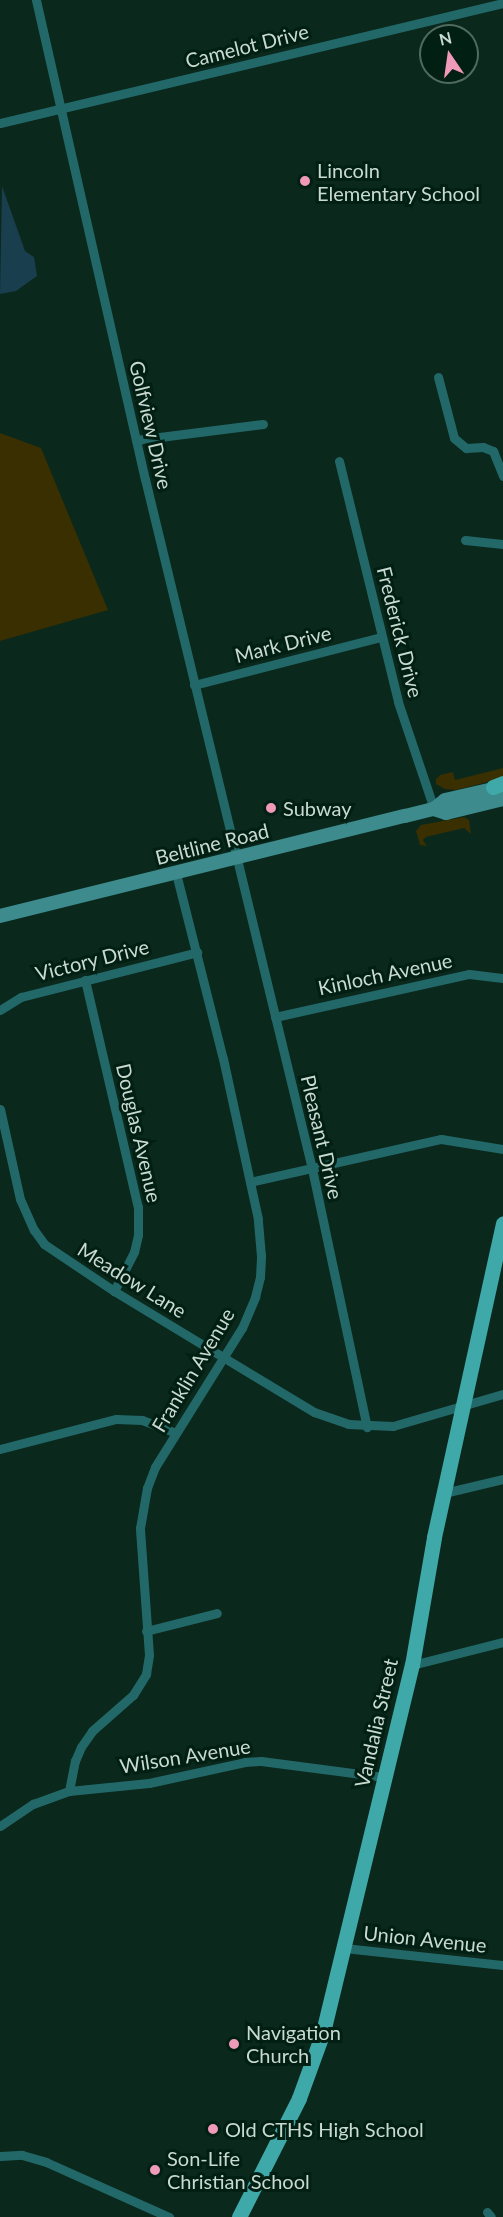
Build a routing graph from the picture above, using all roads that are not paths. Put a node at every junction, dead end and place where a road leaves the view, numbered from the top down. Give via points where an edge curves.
1 (36, 0) edge
2 (503, 3) edge
3 (60, 109) junction
4 (0, 123) edge
5 (438, 377) dead end
6 (263, 424) dead end
7 (136, 440) junction
8 (339, 461) dead end
9 (503, 476) edge
10 (465, 540) dead end
11 (503, 544) edge
12 (381, 637) junction
13 (194, 685) junction
14 (501, 789) edge
15 (434, 809) junction
16 (235, 858) junction
17 (176, 873) junction
18 (0, 916) edge
19 (197, 952) junction
20 (503, 978) edge
21 (85, 980) junction
22 (0, 1010) edge
23 (275, 1017) junction
24 (0, 1109) edge
25 (503, 1149) edge
26 (312, 1169) junction
27 (250, 1182) junction
28 (503, 1223) edge
29 (501, 1246) edge
30 (114, 1291) junction
31 (224, 1358) junction
32 (503, 1394) edge
33 (464, 1404) junction
34 (367, 1426) junction
35 (176, 1433) junction
36 (0, 1449) edge
37 (503, 1479) edge
38 (444, 1493) junction
39 (217, 1613) dead end
40 (146, 1631) junction
41 (502, 1642) edge
42 (503, 1653) edge
43 (412, 1665) junction
44 (385, 1778) junction
45 (69, 1791) junction
46 (0, 1826) edge
47 (344, 1948) junction
48 (503, 1965) edge
49 (0, 2156) edge
50 (170, 2217) edge
51 (239, 2217) edge

1 - 3 street, Golfview Drive
2 - 3 street, Camelot Drive
3 - 4 street, Camelot Drive
3 - 7 street, Golfview Drive
5 - 9 street via 454,438 466,448 493,451
6 - 7 street
7 - 13 street, Golfview Drive
8 - 12 street, Frederick Drive
10 - 11 street
12 - 13 street, Mark Drive
12 - 15 street, Frederick Drive
13 - 16 street, Golfview Drive
14 - 15 main road, Beltline Road via 445,800
15 - 16 main road, Beltline Road
16 - 17 main road, Beltline Road
16 - 23 street, Pleasant Drive
17 - 18 main road, Beltline Road
17 - 19 street, Franklin Avenue
19 - 21 street, Victory Drive
19 - 27 street, Franklin Avenue
20 - 23 street, Kinloch Avenue via 469,974
21 - 22 street, Victory Drive via 21,997
21 - 30 street, Douglas Avenue via 138,1207 134,1252
23 - 26 street, Pleasant Drive
24 - 30 street, Meadow Lane via 20,1199 34,1230 44,1244
25 - 26 street via 441,1139
26 - 27 street
26 - 34 street, Pleasant Drive
27 - 31 street, Franklin Avenue via 261,1235 260,1277 249,1313
28 - 29 main road, Vandalia Street
29 - 33 main road, Vandalia Street
30 - 31 street, Meadow Lane
31 - 34 street, Meadow Lane via 314,1412
31 - 35 street, Franklin Avenue
32 - 33 street, Meadow Lane
33 - 34 street, Meadow Lane via 393,1426
33 - 38 main road, Vandalia Street
35 - 36 street via 142,1420 116,1419
35 - 40 street, Franklin Avenue via 155,1467 142,1510 140,1547
37 - 38 street
38 - 43 main road, Vandalia Street
39 - 40 street
40 - 45 street, Franklin Avenue via 148,1661 141,1685 87,1739 75,1761
41 - 42 street
41 - 43 street
43 - 44 main road, Vandalia Street
44 - 45 street, Wilson Avenue via 261,1761 149,1783
44 - 47 main road, Vandalia Street
45 - 46 street, Wilson Avenue via 33,1804
47 - 48 street, Union Avenue
47 - 51 main road, Vandalia Street via 313,2064
49 - 50 street via 22,2155 46,2162

